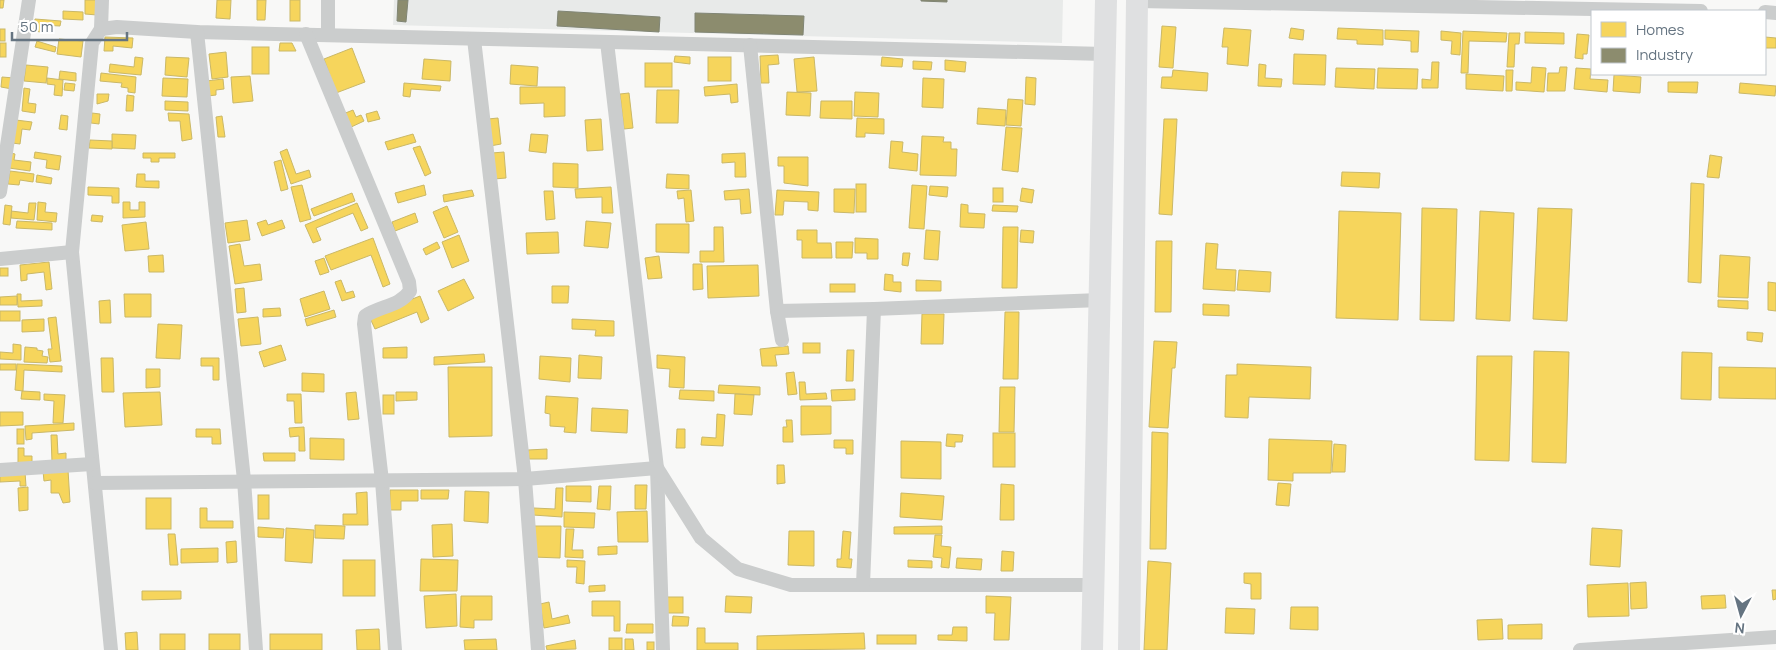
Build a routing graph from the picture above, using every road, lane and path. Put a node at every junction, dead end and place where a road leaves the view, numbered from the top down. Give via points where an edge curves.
1 (29, 0) edge
2 (102, 0) edge
3 (328, 0) edge
4 (1106, 0) edge
5 (1137, 1) edge
6 (1575, 4) edge
7 (1682, 10) edge
8 (101, 29) junction
9 (197, 32) junction
10 (306, 34) junction
11 (328, 35) junction
12 (474, 39) junction
13 (607, 42) junction
14 (750, 45) junction
15 (1105, 54) junction
16 (0, 192) edge
17 (72, 252) junction
18 (0, 259) edge
19 (1100, 300) junction
20 (874, 309) junction
21 (777, 311) junction
22 (782, 340) dead end
23 (92, 464) junction
24 (657, 468) junction
25 (0, 470) edge
26 (525, 479) junction
27 (244, 480) junction
28 (382, 481) junction
29 (95, 482) junction
30 (863, 585) junction
31 (1093, 585) junction
32 (1776, 637) edge
33 (111, 650) edge
34 (256, 650) edge
35 (395, 650) edge
36 (538, 650) edge
37 (663, 650) edge
38 (1092, 650) edge
39 (1129, 650) edge
40 (1580, 650) edge

1 - 16 street
2 - 8 street
3 - 11 street
4 - 15 main road
5 - 6 street
5 - 39 main road
6 - 7 street
8 - 9 street
8 - 17 street via 92,43
9 - 10 street
9 - 27 street
10 - 11 street
10 - 28 street via 409,282 410,291 405,299 365,316
11 - 12 street
12 - 13 street
12 - 26 street
13 - 14 street
13 - 24 street
14 - 15 street
14 - 21 street
15 - 19 main road
17 - 18 street
17 - 23 street
19 - 20 street
19 - 31 main road
20 - 21 street
20 - 30 street
21 - 22 street
23 - 25 street
23 - 29 street
24 - 26 street
24 - 30 street via 701,538 738,569 791,586
24 - 37 street
26 - 28 street
26 - 36 street
27 - 28 street
27 - 29 street
27 - 34 street
28 - 35 street
29 - 33 street
30 - 31 street
31 - 38 main road
32 - 40 street

